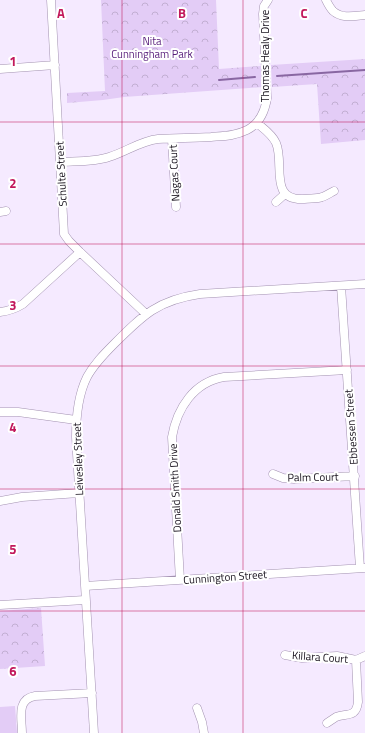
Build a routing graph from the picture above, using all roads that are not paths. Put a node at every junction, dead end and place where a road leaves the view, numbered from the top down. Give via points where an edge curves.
1 (51, 0) edge
2 (267, 0) edge
3 (326, 0) edge
4 (365, 15) edge
5 (55, 65) junction
6 (0, 69) edge
7 (257, 123) junction
8 (172, 139) junction
9 (60, 162) junction
10 (334, 191) dead end
11 (285, 194) junction
12 (276, 202) dead end
13 (176, 207) dead end
14 (80, 252) junction
15 (365, 284) edge
16 (341, 286) junction
17 (0, 312) edge
18 (146, 314) junction
19 (347, 370) junction
20 (0, 412) edge
21 (76, 420) junction
22 (273, 474) dead end
23 (355, 476) junction
24 (79, 493) junction
25 (0, 501) edge
26 (363, 568) edge
27 (180, 580) junction
28 (85, 586) junction
29 (85, 600) junction
30 (0, 605) edge
31 (285, 654) dead end
32 (365, 656) edge
33 (356, 660) junction
34 (92, 693) junction
35 (196, 708) dead end
36 (327, 723) dead end
37 (22, 733) edge
38 (94, 733) edge
39 (204, 733) edge

1 - 5 street, Schulte Street
2 - 7 street, Thomas Healy Drive via 262,14 267,98 264,111
3 - 4 street via 332,10 341,15
5 - 6 street
5 - 9 street, Schulte Street
7 - 8 street via 246,131 233,135
7 - 11 street via 269,132 276,142 281,186
8 - 9 street via 142,143 108,158
8 - 13 street, Nagas Court
9 - 14 street, Schulte Street via 64,234
10 - 11 street via 323,197 300,199
11 - 12 street
14 - 17 street via 23,304 14,310
14 - 18 street, Schulte Street
15 - 16 street, Leivesley Street
16 - 18 street, Leivesley Street via 194,295 168,301
16 - 19 street, Ebbessen Street
18 - 21 street, Leivesley Street via 90,371 81,395
19 - 23 street, Ebbessen Street
19 - 27 street, Donald Smith Drive via 216,378 189,398 178,415 172,437
20 - 21 street
21 - 24 street, Leivesley Street
22 - 23 street, Palm Court via 294,480
23 - 26 street, Ebbessen Street
24 - 25 street
24 - 28 street, Leivesley Street
26 - 27 street, Cunnington Street
27 - 28 street, Cunnington Street
28 - 29 street, Leivesley Street
29 - 30 street
29 - 34 street, Leivesley Street
31 - 33 street, Killara Court via 302,658 336,656
32 - 33 street
33 - 36 street via 356,708 352,714 336,717
34 - 37 street via 35,696 27,699 21,708
34 - 38 street, Leivesley Street
35 - 39 street

